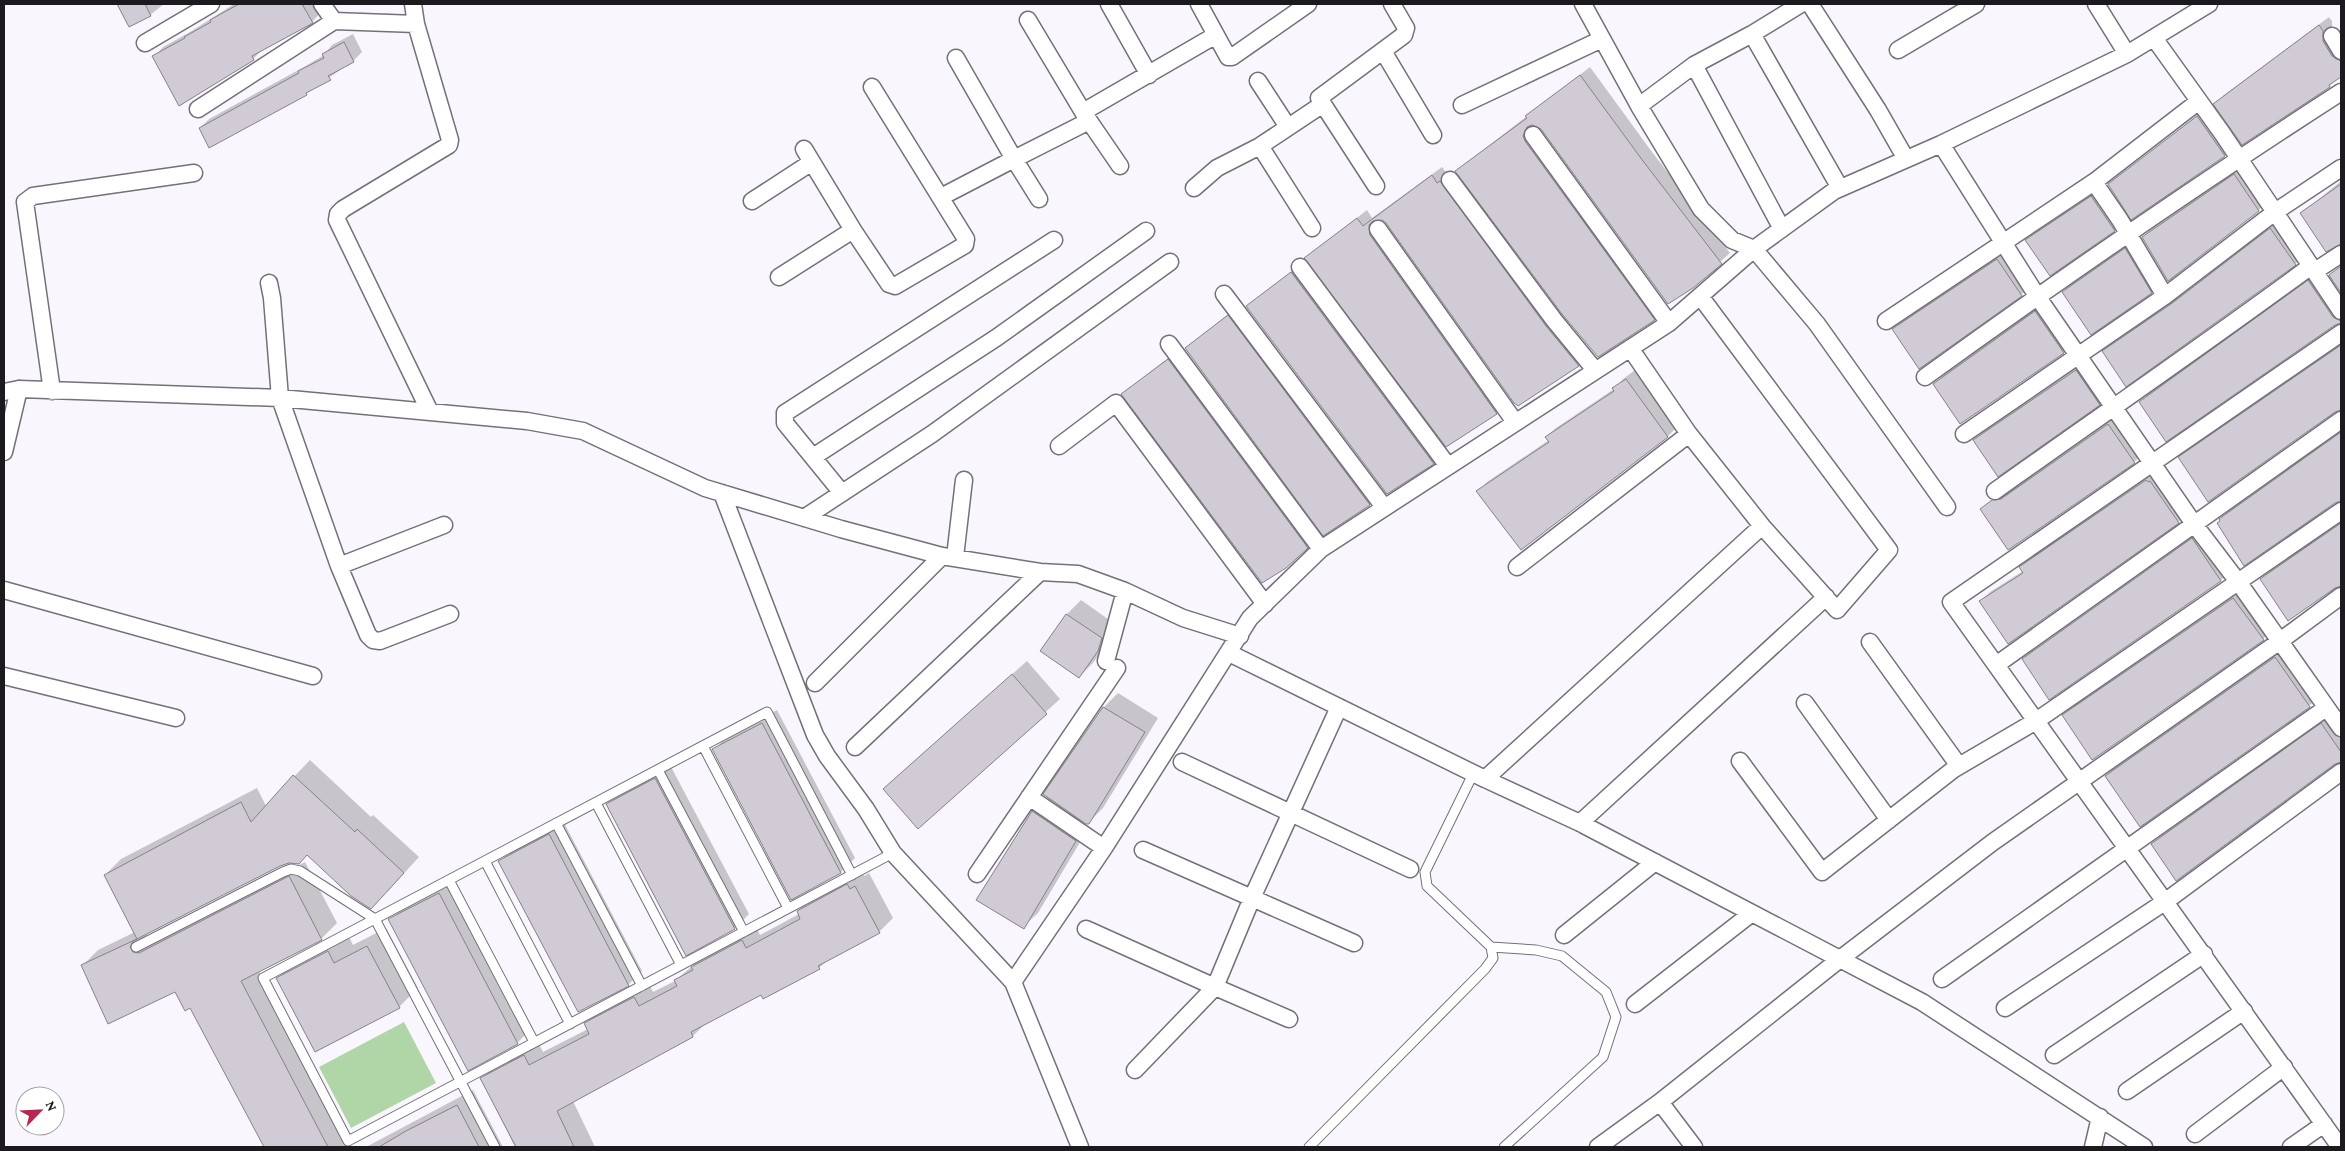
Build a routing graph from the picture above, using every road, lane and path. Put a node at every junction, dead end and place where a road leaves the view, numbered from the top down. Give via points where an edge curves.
1 (211, 4) edge
2 (322, 4) edge
3 (413, 4) edge
4 (1109, 4) edge
5 (1199, 4) edge
6 (1308, 4) edge
7 (1392, 4) edge
8 (1583, 4) edge
9 (1801, 4) edge
10 (1810, 4) edge
11 (1976, 4) edge
12 (2096, 4) edge
13 (2209, 4) edge
14 (2187, 9) edge
15 (334, 20) junction
16 (1028, 20) dead end
17 (416, 24) junction
18 (1752, 34) junction
19 (1216, 35) junction
20 (2332, 36) dead end
21 (2154, 38) junction
22 (1602, 39) junction
23 (144, 43) dead end
24 (1898, 50) dead end
25 (2341, 51) edge
26 (1383, 52) junction
27 (2127, 54) junction
28 (956, 58) dead end
29 (1694, 66) junction
30 (1149, 75) junction
31 (1258, 82) dead end
32 (872, 87) dead end
33 (2341, 92) edge
34 (2199, 101) junction
35 (1323, 104) junction
36 (1462, 105) dead end
37 (1639, 106) junction
38 (198, 109) dead end
39 (1086, 116) junction
40 (1288, 128) junction
41 (1433, 135) dead end
42 (1533, 135) dead end
43 (1941, 144) junction
44 (1260, 146) junction
45 (2239, 158) junction
46 (1014, 159) junction
47 (1906, 160) junction
48 (1120, 166) dead end
49 (2341, 168) edge
50 (194, 173) dead end
51 (1450, 180) dead end
52 (2094, 182) junction
53 (1376, 186) dead end
54 (1194, 188) dead end
55 (1840, 188) junction
56 (940, 197) junction
57 (1039, 200) dead end
58 (752, 201) dead end
59 (2275, 212) junction
60 (1312, 228) dead end
61 (1782, 229) junction
62 (853, 230) junction
63 (1378, 230) dead end
64 (1146, 231) dead end
65 (2129, 235) junction
66 (1054, 240) dead end
67 (2004, 243) junction
68 (1754, 249) junction
69 (2341, 254) edge
70 (1170, 262) dead end
71 (1300, 266) dead end
72 (2313, 269) junction
73 (779, 277) dead end
74 (270, 283) dead end
75 (1224, 294) dead end
76 (1700, 296) junction
77 (2037, 296) junction
78 (2165, 296) junction
79 (2341, 311) edge
80 (1886, 321) dead end
81 (1669, 323) junction
82 (2341, 333) edge
83 (1169, 344) dead end
84 (1630, 348) junction
85 (2078, 354) junction
86 (1595, 370) junction
87 (1925, 376) dead end
88 (11, 391) edge
89 (52, 391) junction
90 (280, 398) junction
91 (2114, 405) junction
92 (430, 412) junction
93 (2341, 420) edge
94 (1515, 422) junction
95 (1689, 434) junction
96 (1964, 434) dead end
97 (1060, 446) dead end
98 (4, 452) edge
99 (813, 457) junction
100 (2153, 461) junction
101 (1448, 466) junction
102 (964, 480) dead end
103 (1995, 492) dead end
104 (722, 493) junction
105 (842, 493) junction
106 (1384, 507) junction
107 (1947, 507) dead end
108 (2341, 512) edge
109 (804, 518) junction
110 (2194, 524) junction
111 (444, 525) dead end
112 (1762, 526) junction
113 (1321, 549) junction
114 (948, 556) junction
115 (340, 566) junction
116 (1517, 567) dead end
117 (1040, 572) junction
118 (2240, 583) junction
119 (4, 590) edge
120 (1125, 591) junction
121 (2341, 596) edge
122 (1826, 597) junction
123 (1265, 604) junction
124 (450, 614) dead end
125 (1240, 636) junction
126 (2280, 641) junction
127 (1870, 642) dead end
128 (1229, 653) junction
129 (1996, 665) junction
130 (4, 676) edge
131 (313, 676) dead end
132 (815, 683) dead end
133 (1805, 703) dead end
134 (1339, 707) junction
135 (2332, 709) edge
136 (176, 718) dead end
137 (2036, 721) junction
138 (2341, 728) edge
139 (703, 746) junction
140 (854, 746) dead end
141 (1740, 761) dead end
142 (1182, 762) dead end
143 (1959, 766) junction
144 (658, 770) junction
145 (2341, 772) edge
146 (1479, 776) junction
147 (2080, 782) junction
148 (1030, 797) junction
149 (596, 803) junction
150 (1291, 812) junction
151 (1889, 820) junction
152 (1580, 823) junction
153 (556, 824) junction
154 (1104, 848) junction
155 (2127, 848) junction
156 (1143, 850) dead end
157 (893, 854) junction
158 (485, 861) junction
159 (1655, 862) junction
160 (1410, 869) dead end
161 (977, 874) dead end
162 (852, 875) junction
163 (449, 880) junction
164 (1252, 898) junction
165 (2166, 901) junction
166 (788, 908) junction
167 (1752, 913) junction
168 (375, 919) junction
169 (1086, 929) dead end
170 (744, 932) junction
171 (1564, 935) dead end
172 (1354, 943) dead end
173 (136, 947) dead end
174 (1491, 947) junction
175 (2204, 954) junction
176 (1840, 959) junction
177 (681, 965) junction
178 (1942, 979) dead end
179 (1013, 982) junction
180 (642, 986) junction
181 (1215, 987) junction
182 (1635, 1004) dead end
183 (2005, 1008) dead end
184 (2244, 1011) junction
185 (1289, 1020) dead end
186 (570, 1024) junction
187 (534, 1042) junction
188 (2054, 1055) dead end
189 (2284, 1067) junction
190 (1135, 1070) dead end
191 (461, 1081) junction
192 (2127, 1091) dead end
193 (1660, 1102) junction
194 (2100, 1117) junction
195 (2324, 1124) junction
196 (2195, 1134) dead end
197 (495, 1147) edge
198 (1080, 1147) edge
199 (1309, 1147) edge
200 (1504, 1147) edge
201 (1598, 1147) edge
202 (1694, 1147) edge
203 (2093, 1147) edge
204 (2144, 1147) edge
205 (2291, 1147) edge
206 (2340, 1147) edge

1 - 23 street
2 - 15 street
3 - 17 street
4 - 30 street
5 - 19 street
6 - 19 street via 1232,57 1225,54
7 - 26 street via 1406,32
8 - 22 street
9 - 18 street
10 - 47 street
11 - 24 street
12 - 27 street
13 - 14 street
14 - 21 street
15 - 17 street
15 - 38 street
16 - 39 street
17 - 92 street via 449,145 343,209 337,220
18 - 29 street
18 - 55 street
19 - 30 street
20 - 25 street
21 - 27 street
21 - 34 street
22 - 36 street
22 - 37 street
26 - 35 street via 1319,98
26 - 41 street
27 - 43 street
28 - 46 street
29 - 37 street
29 - 61 street
30 - 39 street
31 - 40 street
32 - 56 street
33 - 45 street
34 - 45 street
34 - 52 street
35 - 40 street
35 - 53 street
37 - 68 street via 1701,209 1732,240
39 - 46 street
39 - 48 street
40 - 44 street
42 - 81 street
43 - 47 street
43 - 67 street
44 - 54 street via 1217,168
44 - 60 street
45 - 59 street
45 - 65 street
46 - 56 street
46 - 57 street
47 - 55 street
49 - 59 street
50 - 89 street via 33,196 25,202
51 - 86 street
52 - 65 street
52 - 67 street
55 - 61 street
56 - 62 street via 966,239 965,245 896,286 889,284
58 - 62 street via 808,155
59 - 72 street
59 - 78 street
61 - 68 street
62 - 73 street
63 - 94 street
64 - 99 street via 996,338
65 - 77 street
65 - 78 street
66 - 99 street via 785,412 785,423
67 - 77 street
67 - 80 street
68 - 76 street
68 - 107 street via 1817,324
69 - 72 street
70 - 105 street via 932,434
71 - 101 street
72 - 79 street
72 - 91 street
74 - 90 street
75 - 106 street
76 - 81 street
76 - 122 street via 1889,550 1837,610
77 - 85 street
77 - 87 street
78 - 85 street
81 - 84 street
82 - 100 street
83 - 113 street
84 - 86 street
84 - 95 street
85 - 91 street
85 - 96 street
86 - 94 street
88 - 89 street
88 - 98 street
89 - 90 street
90 - 92 street
90 - 115 street
91 - 100 street
91 - 103 street
92 - 104 street via 583,431
93 - 110 street
94 - 101 street
95 - 112 street
95 - 116 street
97 - 123 street via 1116,403
99 - 105 street
100 - 110 street
100 - 129 street via 1951,602
101 - 106 street
102 - 114 street
104 - 109 street
104 - 157 street via 815,735
105 - 109 street
106 - 113 street
108 - 118 street
109 - 114 street
110 - 118 street
110 - 129 street
111 - 115 street
112 - 122 street
112 - 146 street
113 - 123 street
114 - 117 street
114 - 132 street
115 - 124 street via 368,635 373,640 380,641
117 - 120 street via 1078,574
117 - 140 street
118 - 126 street
118 - 137 street
119 - 131 street
120 - 125 street via 1183,618
120 - 148 street via 1111,664
121 - 126 street
122 - 152 street
123 - 125 street via 1250,618
125 - 128 street
126 - 135 street
126 - 147 street
127 - 143 street
128 - 134 street
128 - 154 street
129 - 137 street
130 - 136 street
133 - 151 street
134 - 146 street
134 - 150 street
135 - 138 street
135 - 155 street
137 - 143 street
137 - 147 street
139 - 144 lane
139 - 162 lane via 767,712
139 - 166 lane
141 - 151 street via 1822,872
142 - 150 street
143 - 151 street
144 - 149 lane
144 - 170 lane
145 - 165 street
146 - 152 street
146 - 174 lane via 1425,872 1424,880
147 - 155 street
147 - 176 street via 1993,842
148 - 154 street
148 - 161 street
149 - 153 lane
149 - 177 lane
150 - 160 street
150 - 164 street
152 - 159 street
153 - 158 lane
153 - 180 lane
154 - 179 street
155 - 165 street
155 - 178 street
156 - 164 street
157 - 162 lane
157 - 179 street
158 - 163 lane
158 - 186 lane
159 - 167 street
159 - 171 street
162 - 166 lane
163 - 168 lane
163 - 187 lane
164 - 172 street
164 - 181 street
165 - 175 street
165 - 183 street
166 - 170 lane
167 - 176 street
167 - 182 street
168 - 173 lane via 300,871 291,870
168 - 191 lane
168 - 191 lane via 263,978 348,1140
169 - 181 street
170 - 177 lane
174 - 199 lane via 1493,958 1485,969
174 - 200 lane via 1536,950 1562,956 1606,992 1616,1017 1603,1057
175 - 184 street
175 - 188 street
176 - 193 street
176 - 194 street via 1922,1002
177 - 180 lane
179 - 198 street
180 - 186 lane
181 - 185 street
181 - 190 street
184 - 189 street
184 - 192 street
186 - 187 lane
187 - 191 lane
189 - 195 street
189 - 196 street
191 - 197 lane
193 - 201 street
193 - 202 street
194 - 203 street
194 - 204 street
195 - 205 street
195 - 206 street

